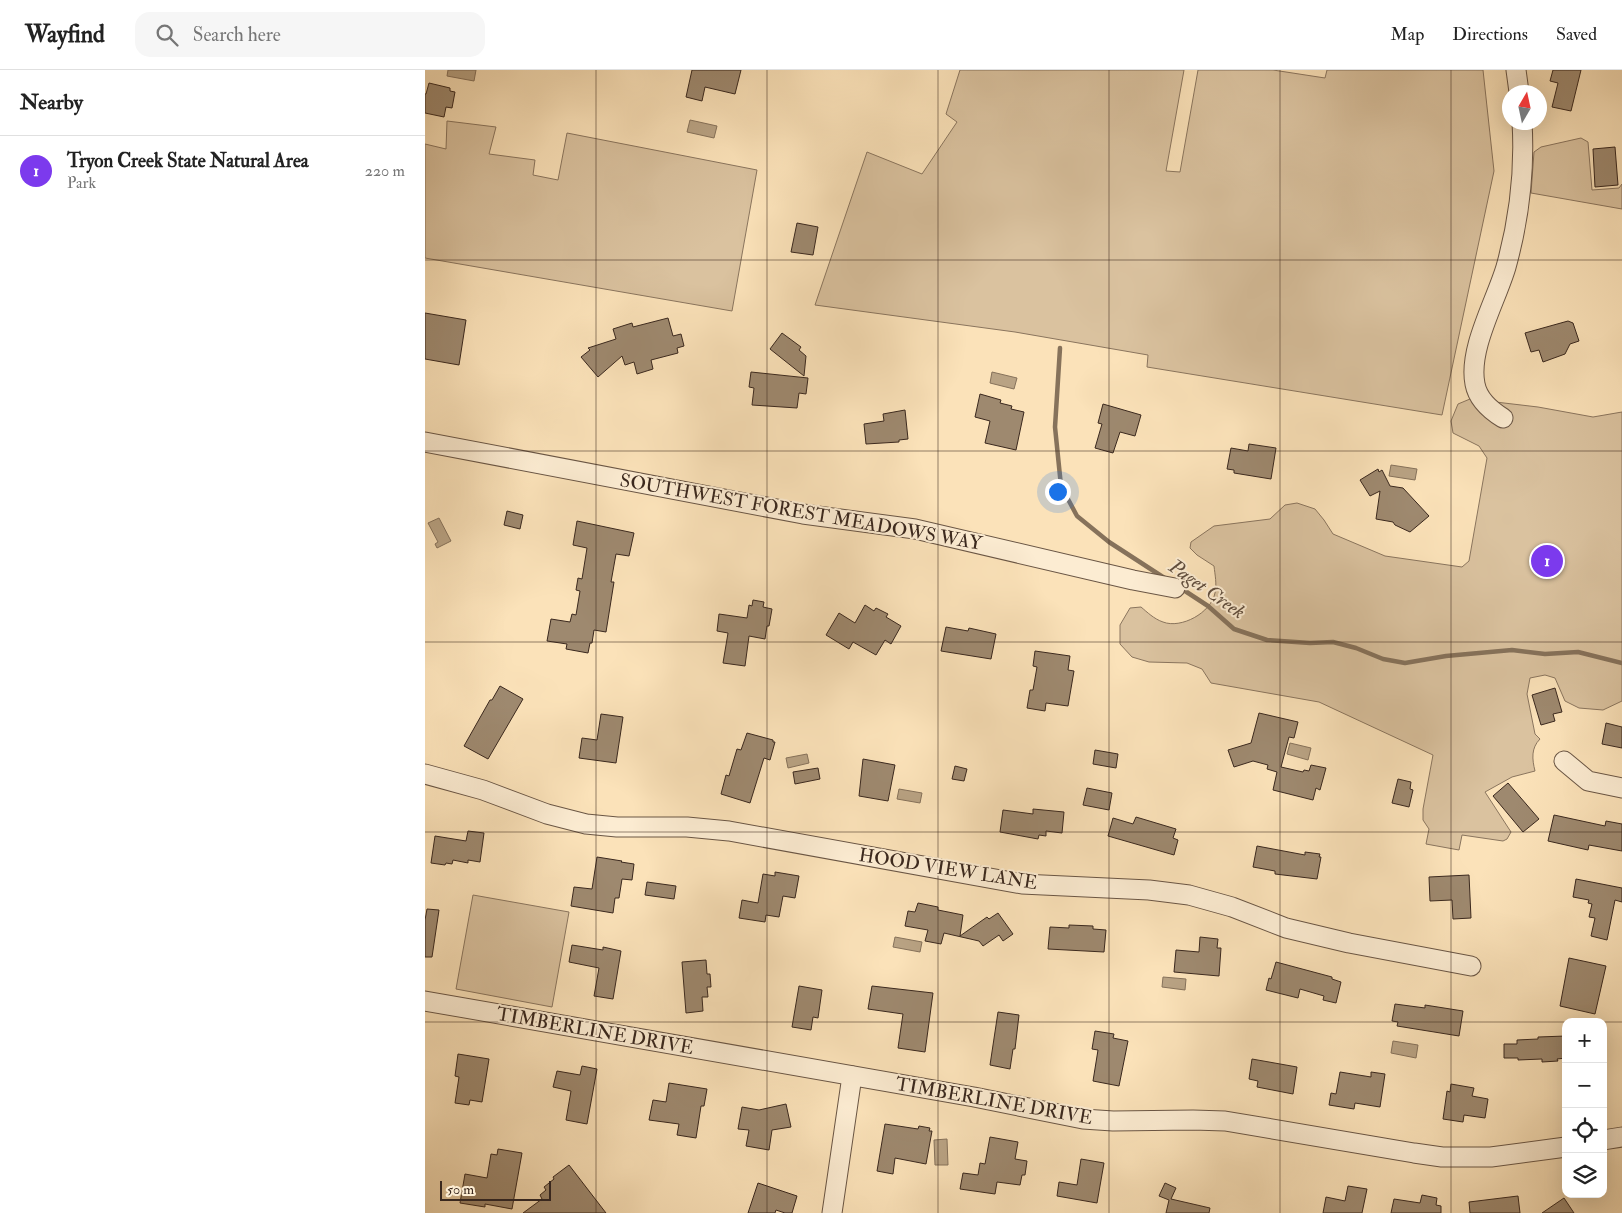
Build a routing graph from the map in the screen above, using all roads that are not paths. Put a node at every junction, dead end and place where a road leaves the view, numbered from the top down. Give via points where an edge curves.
1 (1516, 70) edge
2 (1518, 85) edge
3 (1522, 130) edge
4 (1503, 418) dead end
5 (425, 442) edge
6 (1175, 588) dead end
7 (1564, 761) dead end
8 (425, 774) edge
9 (1622, 788) edge
10 (1471, 966) dead end
11 (425, 1001) edge
12 (852, 1076) junction
13 (1622, 1137) edge
14 (1607, 1139) edge
15 (1562, 1148) edge
16 (832, 1213) edge

1 - 2 street
3 - 4 street via 1523,162 1516,228 1476,353 1474,369 1479,397
5 - 6 street, SOUTHWEST FOREST MEADOWS WAY via 803,514 915,529
7 - 9 street via 1588,782
8 - 10 street, HOOD VIEW LANE via 586,824 729,831 1023,884 1179,893 1295,930
11 - 12 street, TIMBERLINE DRIVE
12 - 15 street, TIMBERLINE DRIVE via 1083,1119 1225,1121 1435,1156 1491,1157
12 - 16 street
13 - 14 street

